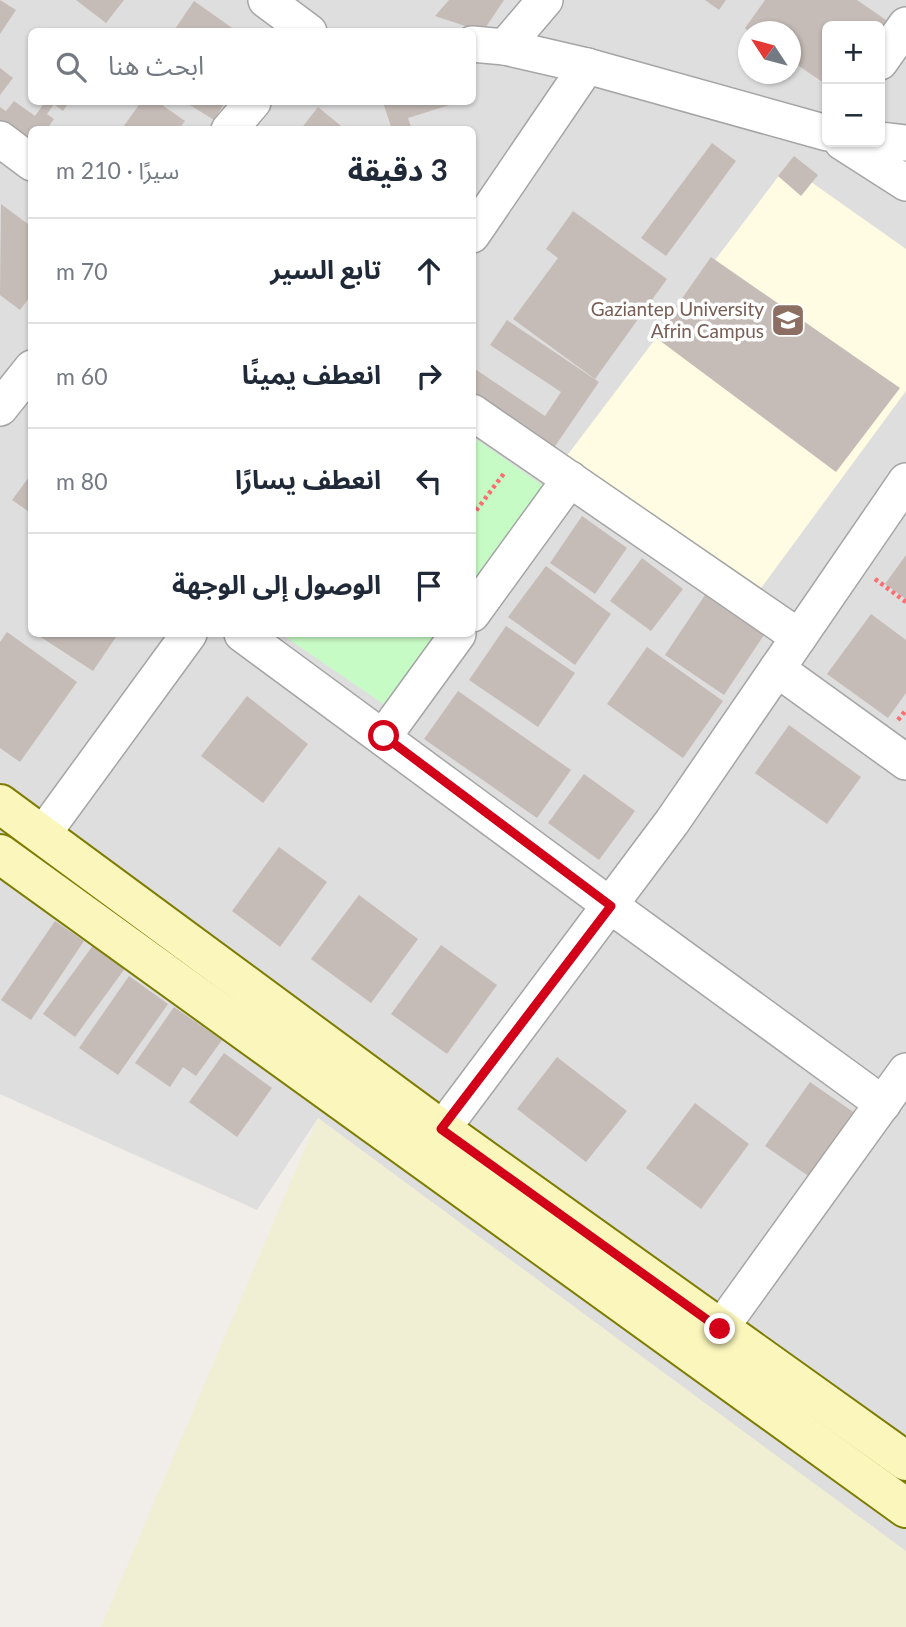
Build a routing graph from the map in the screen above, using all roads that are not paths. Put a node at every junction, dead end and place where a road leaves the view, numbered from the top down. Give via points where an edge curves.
1 (266, 0) edge
2 (545, 0) edge
3 (906, 25) edge
4 (304, 28) edge
5 (489, 46) edge
6 (885, 55) edge
7 (587, 66) junction
8 (250, 105) edge
9 (232, 126) edge
10 (822, 132) edge
11 (0, 139) edge
12 (885, 141) edge
13 (906, 143) edge
14 (850, 147) edge
15 (28, 160) edge
16 (906, 183) edge
17 (476, 229) edge
18 (28, 373) edge
19 (0, 408) edge
20 (476, 415) edge
21 (570, 479) junction
22 (906, 481) edge
23 (476, 608) edge
24 (187, 637) edge
25 (246, 637) edge
26 (456, 637) edge
27 (799, 637) junction
28 (777, 669) junction
29 (384, 736) junction
30 (906, 762) edge
31 (0, 804) edge
32 (43, 834) junction
33 (0, 854) edge
34 (611, 906) junction
35 (906, 1071) edge
36 (883, 1104) junction
37 (431, 1144) junction
38 (720, 1329) junction
39 (906, 1461) edge
40 (906, 1508) edge

1 - 4 street
2 - 5 street
3 - 6 street
5 - 7 street
7 - 10 street
7 - 17 street
8 - 9 street
11 - 15 street
12 - 13 street
14 - 16 street
18 - 19 street
20 - 21 street
21 - 23 street
21 - 27 street
22 - 27 street
24 - 32 street
25 - 29 street
26 - 29 street
27 - 28 street
28 - 30 street
28 - 34 street
29 - 34 street
31 - 32 street
32 - 37 street
33 - 37 street
34 - 36 street
34 - 37 street
35 - 36 street
36 - 38 street
37 - 38 street
37 - 40 street
38 - 39 street

